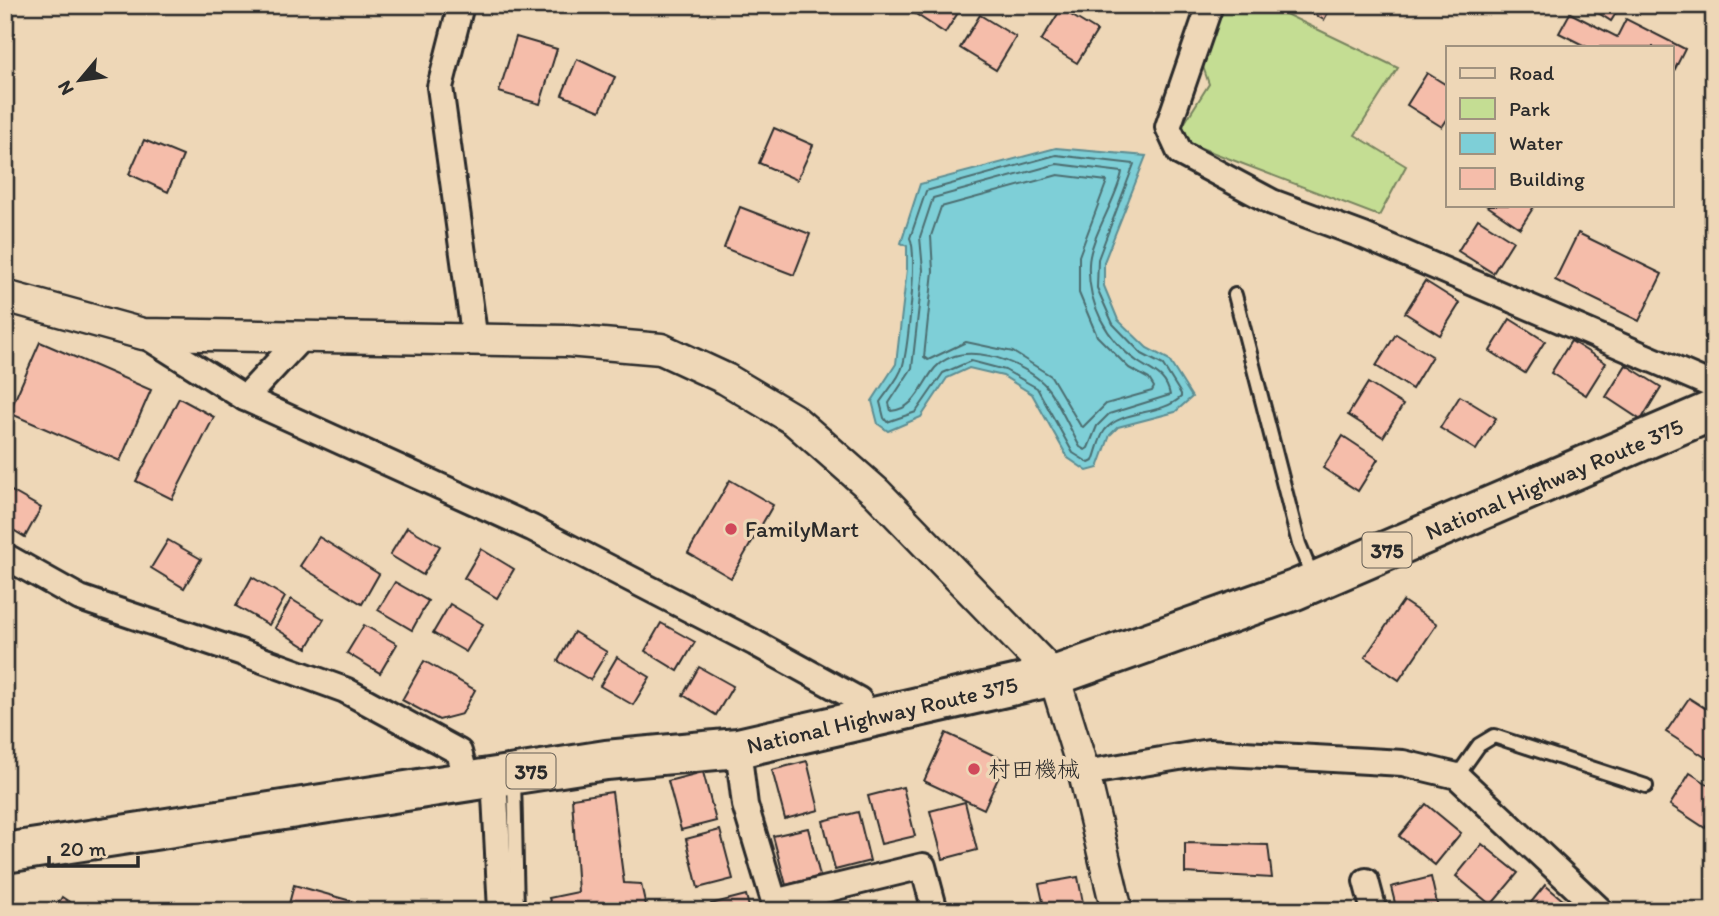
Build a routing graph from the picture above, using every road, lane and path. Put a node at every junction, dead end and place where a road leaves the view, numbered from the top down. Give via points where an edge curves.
1 (461, 5) edge
2 (1210, 5) edge
3 (1235, 295) dead end
4 (5, 296) edge
5 (143, 334) junction
6 (302, 337) junction
7 (475, 341) junction
8 (1714, 386) edge
9 (245, 398) junction
10 (1714, 410) edge
11 (5, 556) edge
12 (1315, 581) junction
13 (1054, 676) junction
14 (870, 719) junction
15 (738, 748) junction
16 (1084, 773) junction
17 (1457, 776) junction
18 (492, 777) junction
19 (1646, 786) dead end
20 (5, 853) edge
21 (1366, 881) dead end
22 (776, 906) edge
23 (501, 911) edge
24 (517, 911) edge
25 (934, 911) edge
26 (1117, 911) edge
27 (1374, 911) edge
28 (1601, 911) edge

1 - 7 street via 440,87
2 - 8 street via 1168,127 1180,153 1272,202 1364,236
3 - 12 lane via 1299,544
4 - 5 street
5 - 6 street
5 - 9 street
6 - 7 street
6 - 9 street
7 - 13 street via 567,341 660,349 726,379 793,419 876,492
9 - 14 street via 532,528 859,699
10 - 12 highway, National Highway Route 375 / 375
11 - 18 street via 80,598 345,690 459,752
12 - 13 highway, National Highway Route 375 / 375
13 - 14 highway, National Highway Route 375 / 375
13 - 16 street
14 - 15 highway, National Highway Route 375 / 375
15 - 18 highway, National Highway Route 375 / 375 via 606,760
15 - 22 street via 746,805
16 - 17 street via 1209,752 1403,763
16 - 26 street
17 - 19 lane via 1479,745 1494,736
17 - 28 street
18 - 20 highway, National Highway Route 375 / 375
18 - 23 street
18 - 24 lane
21 - 27 street
22 - 25 street via 923,866

